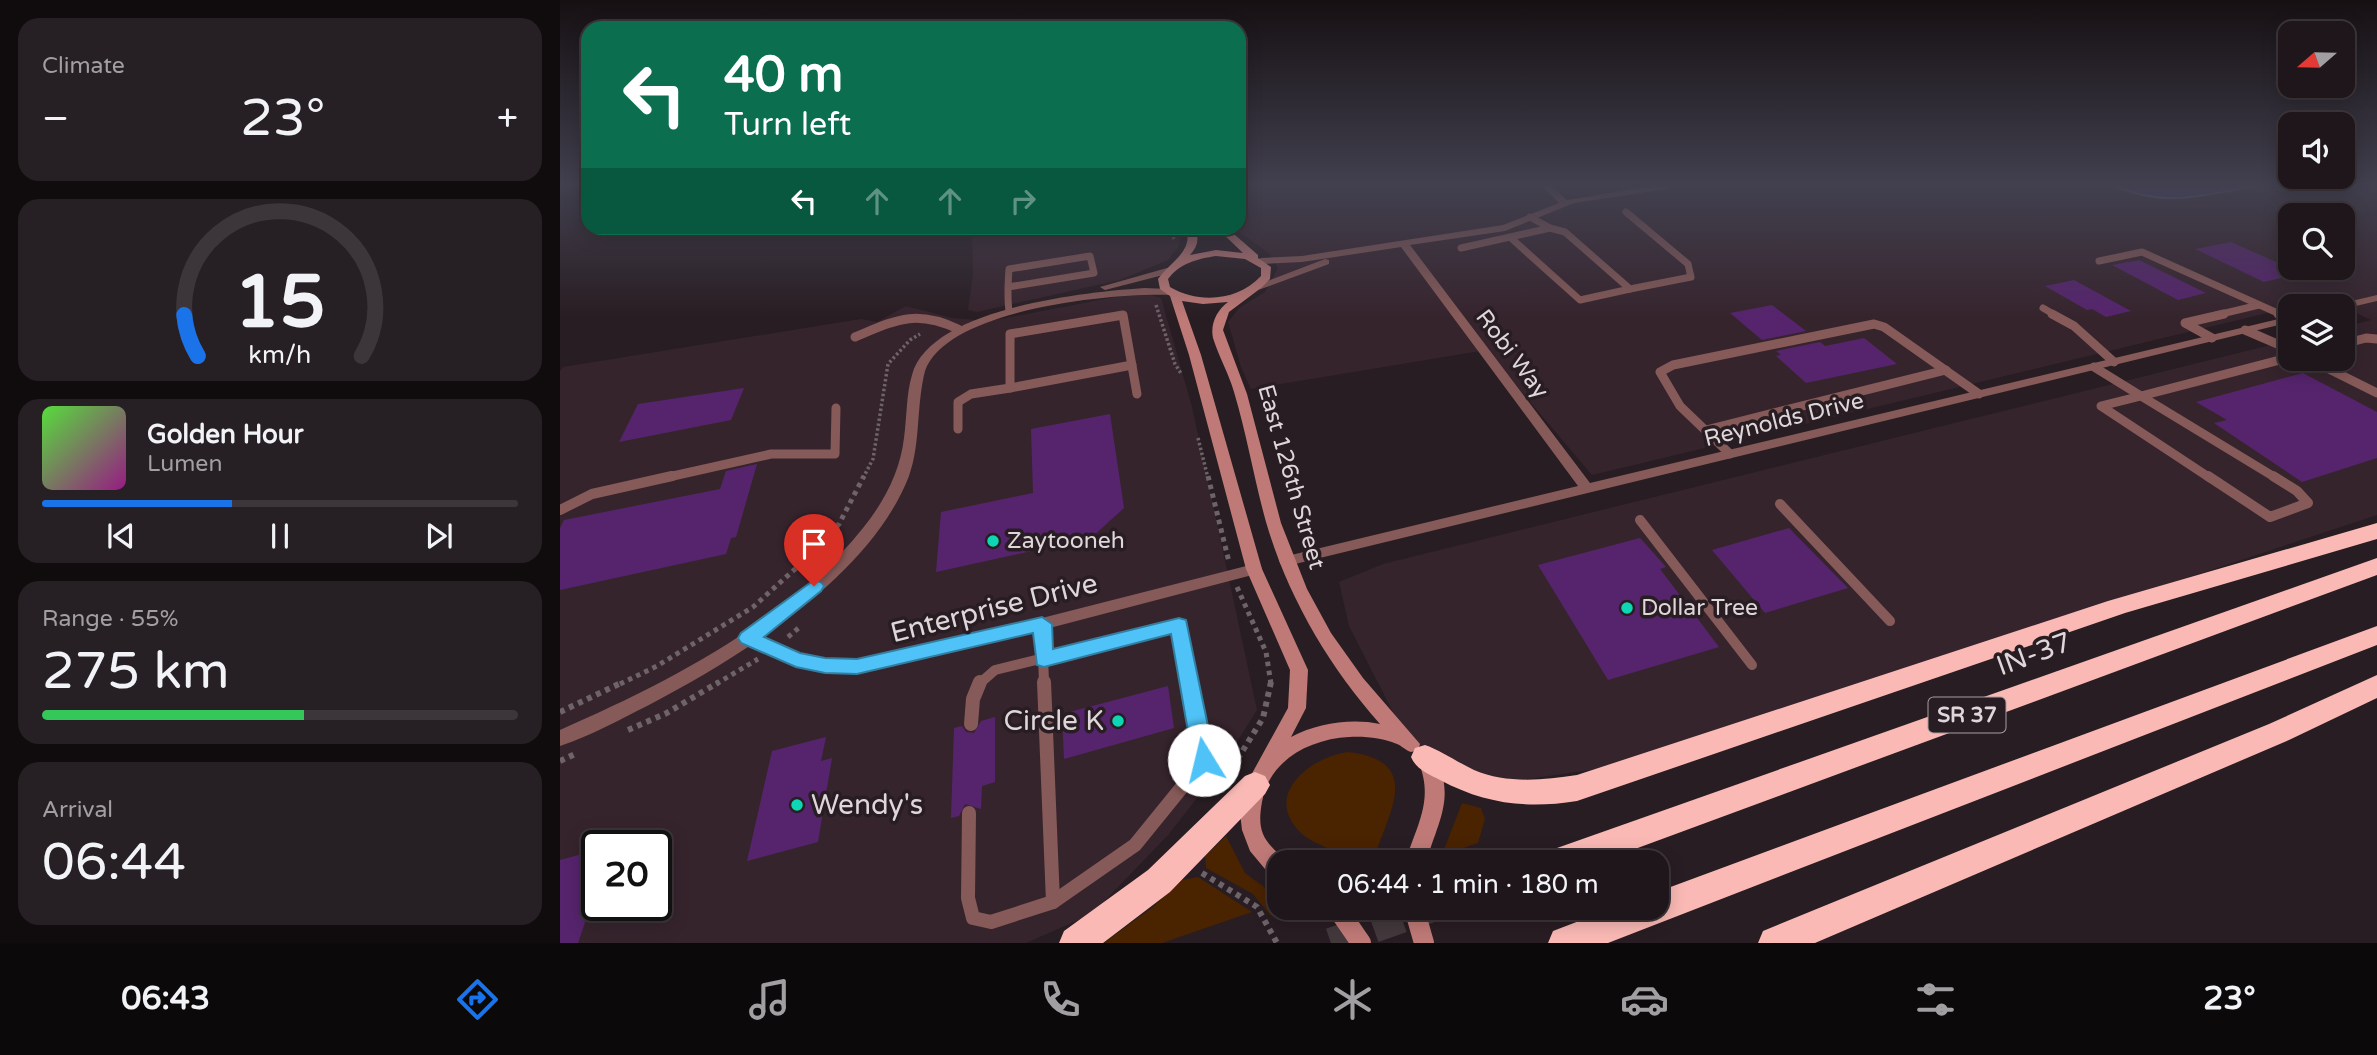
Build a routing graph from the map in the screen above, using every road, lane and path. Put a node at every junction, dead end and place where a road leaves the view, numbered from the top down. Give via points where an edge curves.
1 (1493, 230) edge
2 (1543, 230) edge
3 (1558, 230) edge
4 (1647, 230) edge
5 (1173, 235) edge
6 (1193, 235) edge
7 (1231, 235) edge
8 (1512, 239) junction
9 (1404, 244) junction
10 (1171, 248) dead end
11 (1461, 248) dead end
12 (1258, 260) junction
13 (2099, 261) dead end
14 (1172, 268) junction
15 (1008, 287) junction
16 (1254, 289) junction
17 (1630, 289) junction
18 (1172, 294) junction
19 (1150, 298) dead end
20 (2377, 298) edge
21 (2355, 303) edge
22 (2259, 304) junction
23 (1026, 308) junction
24 (2043, 308) dead end
25 (1009, 311) junction
26 (2278, 313) edge
27 (942, 321) junction
28 (2278, 322) edge
29 (958, 329) junction
30 (2245, 330) junction
31 (855, 337) dead end
32 (2213, 338) junction
33 (2377, 339) edge
34 (2355, 341) edge
35 (2278, 344) edge
36 (2278, 360) edge
37 (2114, 362) junction
38 (1132, 366) junction
39 (2094, 367) junction
40 (1946, 370) junction
41 (2332, 371) edge
42 (1185, 385) dead end
43 (1010, 388) junction
44 (1138, 394) dead end
45 (1979, 394) junction
46 (2377, 394) edge
47 (2141, 396) junction
48 (836, 408) dead end
49 (958, 429) dead end
50 (1706, 429) junction
51 (1196, 434) dead end
52 (1730, 454) junction
53 (1587, 489) junction
54 (1780, 504) dead end
55 (560, 510) edge
56 (1640, 520) dead end
57 (2377, 531) edge
58 (1227, 556) dead end
59 (1287, 561) junction
60 (2377, 566) edge
61 (1254, 569) junction
62 (1890, 621) dead end
63 (1042, 624) junction
64 (2377, 635) edge
65 (748, 638) junction
66 (1044, 659) junction
67 (1752, 665) dead end
68 (2377, 686) edge
69 (560, 712) edge
70 (971, 724) dead end
71 (560, 738) edge
72 (1418, 750) junction
73 (1261, 775) junction
74 (969, 813) dead end
75 (1419, 850) edge
76 (1592, 850) edge
77 (1267, 856) edge
78 (1053, 902) junction
79 (1669, 903) edge
80 (1264, 917) dead end
81 (1345, 920) edge
82 (1417, 920) edge
83 (1625, 920) edge
84 (1076, 943) edge
85 (1277, 943) edge
86 (1361, 943) edge
87 (1424, 943) edge
88 (1565, 943) edge
89 (1775, 943) edge

1 - 9 street
2 - 8 lane
3 - 17 lane
4 - 17 lane via 1688,264 1691,277
5 - 10 path
6 - 14 main road via 1193,245
7 - 12 main road
8 - 11 lane
8 - 17 lane via 1580,300
9 - 12 street
9 - 16 street via 1328,261
9 - 53 street, Robi Way
12 - 14 main road via 1216,253
12 - 16 main road via 1267,273
13 - 22 lane via 2142,252
14 - 18 main road via 1162,282
14 - 23 street
15 - 15 lane via 1009,269 1090,257 1094,273
15 - 25 lane
16 - 18 main road via 1218,300
16 - 59 main road, East 126th Street via 1222,313 1217,335 1239,387
18 - 23 street via 1130,291
18 - 61 main road via 1200,373
19 - 42 path
20 - 21 street
22 - 26 lane
22 - 32 lane via 2185,323
23 - 25 street
24 - 37 lane via 2074,326
25 - 29 street
27 - 29 lane
27 - 31 lane via 908,316
27 - 69 path via 910,340 888,364 873,459 839,524 815,551 752,607 700,641
28 - 30 street, Reynolds Drive
29 - 65 street via 923,360 903,475 885,510 847,557 782,615
30 - 32 street, Reynolds Drive
30 - 35 lane
32 - 37 street, Reynolds Drive
33 - 34 lane
36 - 47 lane
37 - 39 street, Reynolds Drive
38 - 43 lane
38 - 43 lane via 1123,316 1010,334
38 - 44 lane
39 - 45 street, Reynolds Drive
39 - 47 lane
40 - 45 lane
40 - 50 lane
40 - 50 lane via 1874,324 1673,365 1660,372 1664,383
41 - 46 lane
43 - 49 lane via 971,394 958,402
45 - 52 street, Reynolds Drive
47 - 47 lane via 2101,406 2270,517 2308,503 2297,491
48 - 55 lane via 835,454 771,454 592,494
50 - 52 lane
51 - 58 path
52 - 53 street, Reynolds Drive
53 - 59 street, Reynolds Drive
54 - 62 lane
56 - 67 lane
57 - 72 highway via 2117,607 1577,788 1522,794 1489,789 1455,776
59 - 72 main road, East 126th Street via 1312,614 1348,669 1378,711
60 - 76 highway, IN-37 / SR 37
61 - 63 street, Enterprise Drive
61 - 73 main road via 1292,650 1301,683 1294,716
63 - 65 street, Enterprise Drive via 857,666 825,666 796,659
63 - 66 lane
64 - 79 highway
65 - 71 street via 689,674
66 - 70 lane via 995,670 981,678 973,692
66 - 78 lane
66 - 78 lane via 1179,625 1204,760 1135,845
68 - 89 highway via 2279,732
72 - 73 main road via 1385,732 1342,729 1303,740
72 - 75 main road via 1435,780 1437,799
73 - 77 main road via 1250,806 1252,835
73 - 84 highway via 1159,881
74 - 78 lane via 968,898 973,918 991,922
80 - 85 path
81 - 86 main road, bridge
82 - 87 main road, bridge
83 - 88 highway

